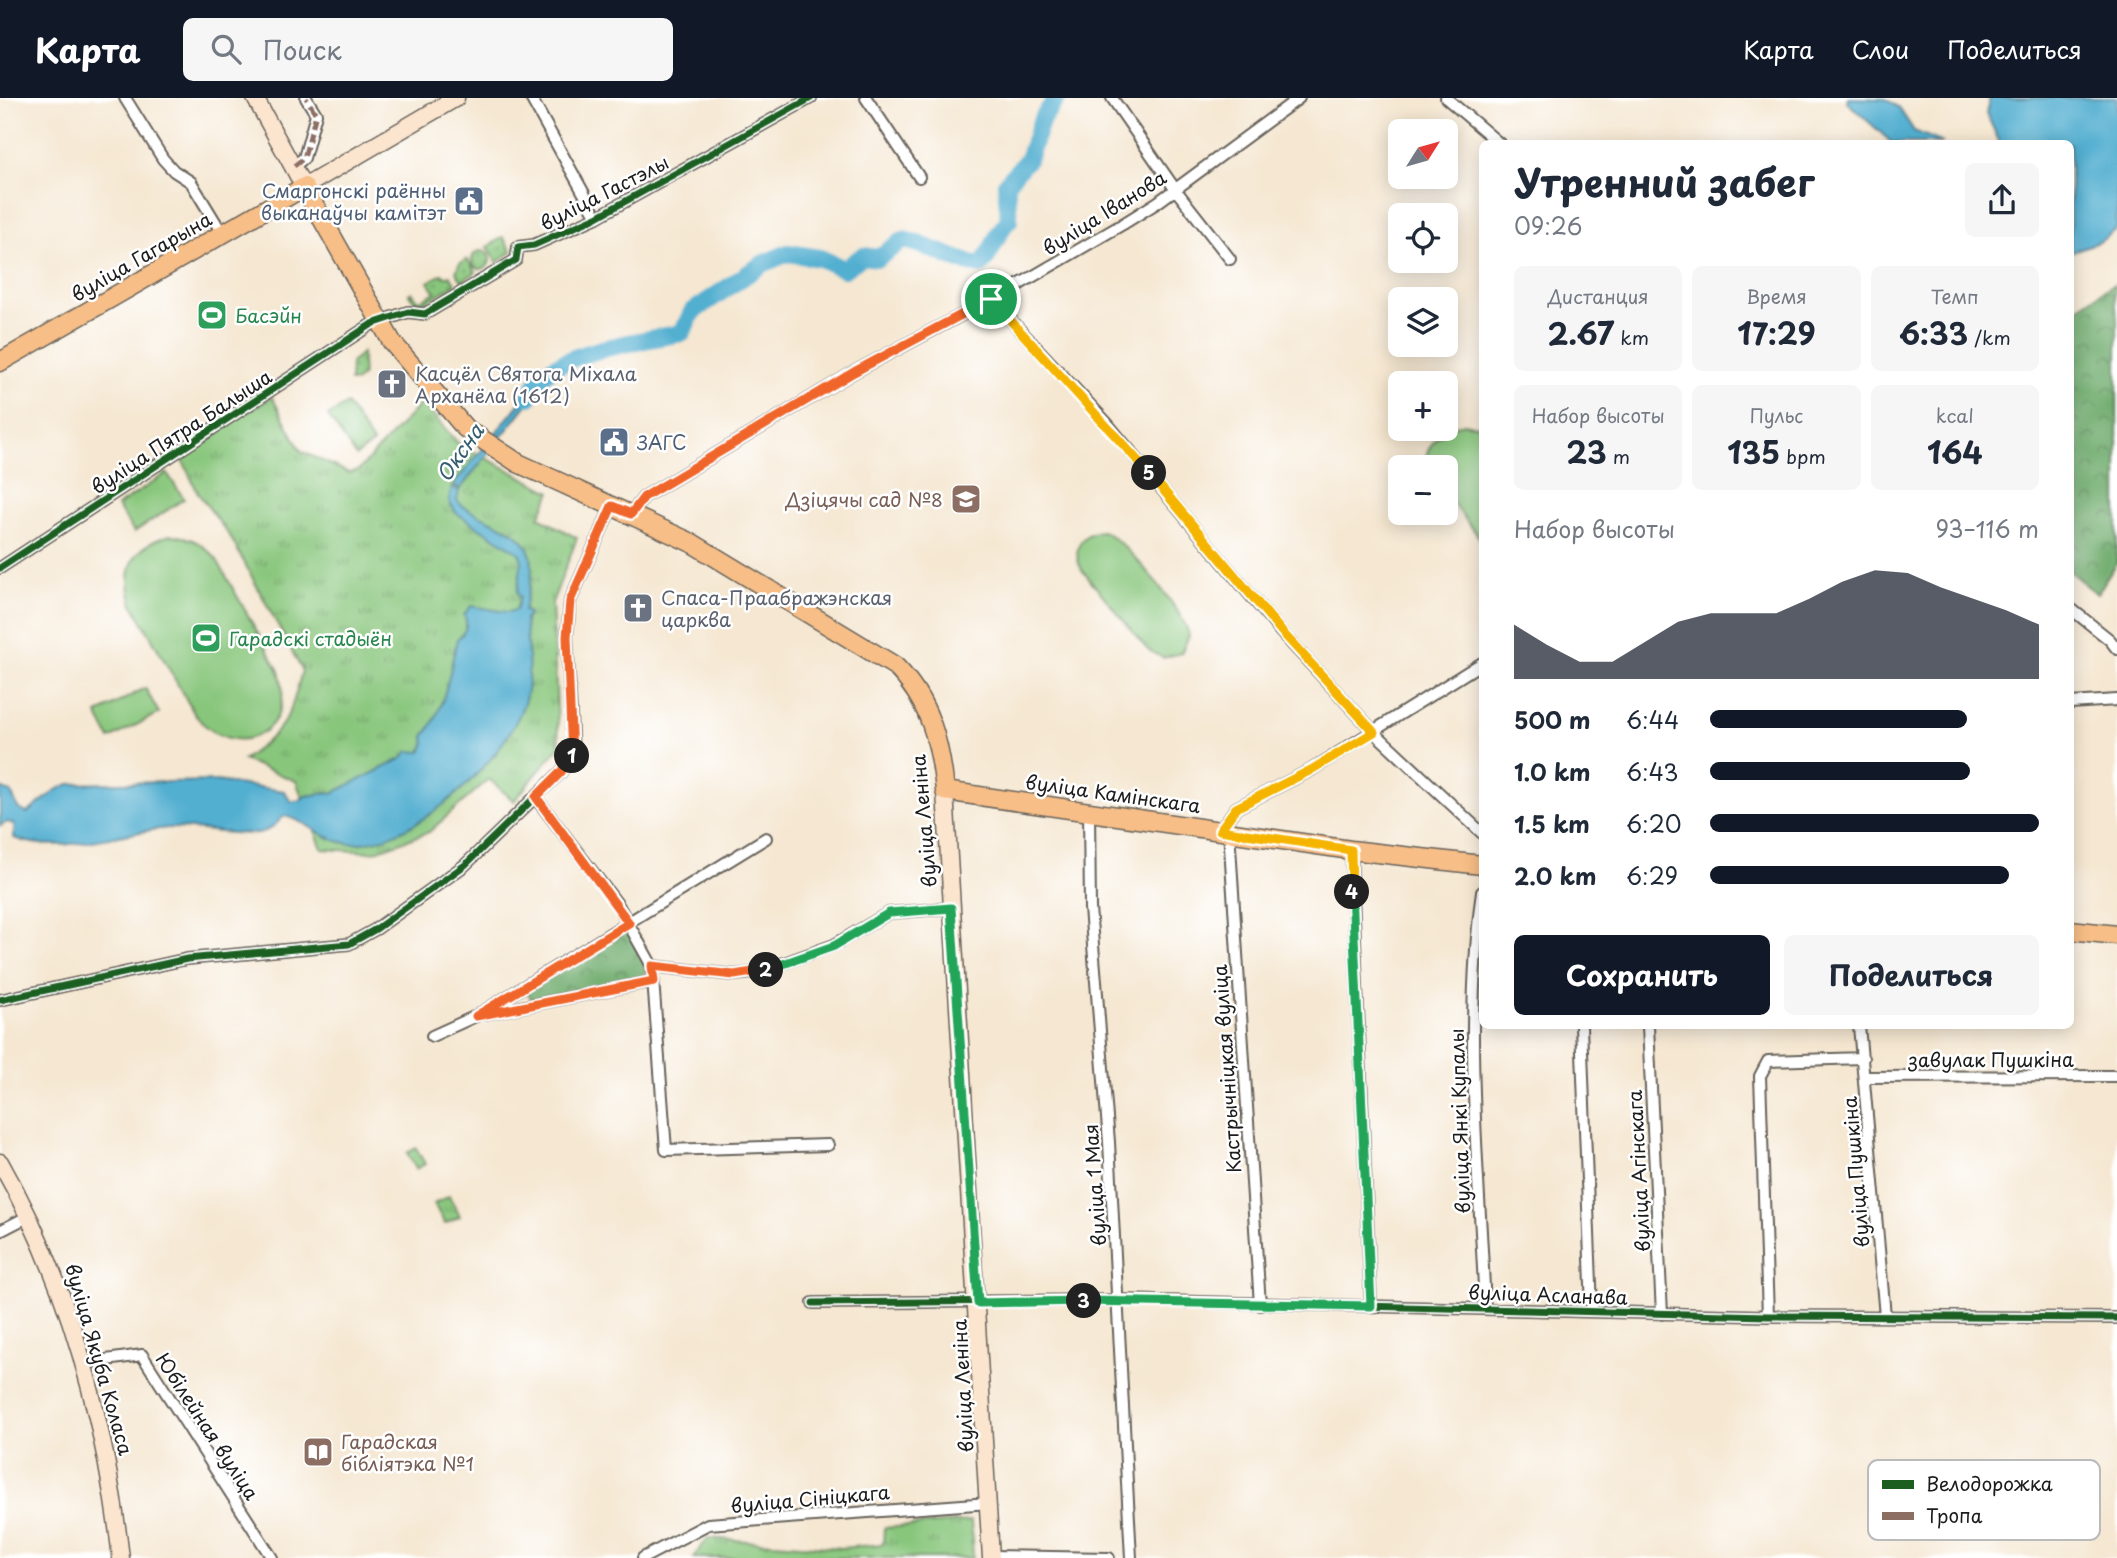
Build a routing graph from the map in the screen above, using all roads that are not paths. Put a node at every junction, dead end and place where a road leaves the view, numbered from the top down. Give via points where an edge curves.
1 (125, 98) edge
2 (255, 98) edge
3 (306, 98) edge
4 (456, 98) edge
5 (531, 98) edge
6 (811, 98) edge
7 (866, 98) edge
8 (1112, 98) edge
9 (1299, 98) edge
10 (1446, 98) edge
11 (1495, 140) edge
12 (294, 166) junction
13 (919, 177) dead end
14 (304, 187) junction
15 (1175, 189) junction
16 (597, 217) junction
17 (222, 233) junction
18 (1230, 259) dead end
19 (991, 299) junction
20 (379, 321) junction
21 (0, 362) edge
22 (612, 506) junction
23 (631, 514) junction
24 (0, 568) edge
25 (2074, 611) edge
26 (2117, 649) edge
27 (1479, 665) edge
28 (2117, 700) edge
29 (2074, 703) edge
30 (1374, 732) junction
31 (945, 792) junction
32 (536, 797) junction
33 (1089, 811) junction
34 (1225, 830) junction
35 (1479, 830) edge
36 (766, 838) dead end
37 (1351, 850) junction
38 (1479, 865) edge
39 (951, 908) junction
40 (1479, 914) edge
41 (629, 923) junction
42 (2074, 930) edge
43 (2117, 935) edge
44 (652, 966) junction
45 (654, 981) junction
46 (0, 1000) edge
47 (476, 1016) junction
48 (1581, 1029) edge
49 (1648, 1029) edge
50 (1859, 1029) edge
51 (432, 1036) dead end
52 (1863, 1058) junction
53 (2117, 1076) edge
54 (1865, 1077) junction
55 (828, 1145) dead end
56 (0, 1162) edge
57 (29, 1216) junction
58 (0, 1231) edge
59 (48, 1256) junction
60 (1119, 1300) junction
61 (813, 1303) dead end
62 (978, 1303) junction
63 (1260, 1305) junction
64 (1371, 1306) junction
65 (1485, 1308) junction
66 (1592, 1310) junction
67 (1662, 1314) junction
68 (1768, 1316) junction
69 (1885, 1316) junction
70 (2117, 1318) edge
71 (92, 1362) junction
72 (989, 1503) junction
73 (991, 1557) edge
74 (121, 1558) edge
75 (129, 1558) edge
76 (272, 1558) edge
77 (643, 1558) edge
78 (1109, 1558) edge
79 (1131, 1558) edge

1 - 17 street via 163,159 191,181
2 - 12 main road
3 - 12 street via 316,114 304,158
4 - 14 main road
5 - 16 street
6 - 16 street, вуліца Гастэлы
7 - 13 street
8 - 15 street
9 - 15 street, вуліца Іванова
10 - 11 street
12 - 14 main road
14 - 17 main road, вуліца Гагарына
14 - 20 main road, вуліца Леніна
15 - 18 street
15 - 19 street, вуліца Іванова
16 - 20 street, вуліца Гастэлы via 534,245 518,247 516,260 425,314 408,312
17 - 21 main road, вуліца Гагарына
19 - 23 street, вуліца Іванова via 854,372 644,497
19 - 30 street via 1106,422 1282,632
20 - 22 main road, вуліца Леніна via 432,392 479,439
20 - 24 street, вуліца Пятра Балыша
22 - 23 main road, вуліца Леніна
22 - 32 street via 570,601 567,637 573,755
23 - 31 main road, вуліца Леніна via 692,543 895,666 928,710
25 - 26 street
27 - 30 street
28 - 29 street
30 - 34 street via 1236,808
30 - 35 street
31 - 33 main road, вуліца Камінскага
31 - 39 main road, вуліца Леніна
32 - 41 street
32 - 46 street via 465,865 349,944 187,959
33 - 34 main road, вуліца Камінскага
33 - 60 street, вуліца 1 Мая via 1090,908
34 - 37 main road, вуліца Камінскага
34 - 63 street, Кастрычніцкая вуліца
36 - 41 street
37 - 38 main road, вуліца Камінскага
37 - 64 street
39 - 44 street via 889,913 834,946 759,972 734,975
39 - 62 main road, вуліца Леніна
40 - 65 street, вуліца Янкі Купалы via 1472,1017
41 - 44 street
41 - 47 street
42 - 43 main road
44 - 45 street
45 - 47 street
45 - 55 street via 666,1150
47 - 51 street
48 - 66 street
49 - 67 street, вуліца Агінскага
50 - 52 street, вуліца Пушкіна
52 - 54 street, вуліца Пушкіна
52 - 68 street via 1768,1061 1760,1076
53 - 54 street, завулак Пушкіна
54 - 69 street, вуліца Пушкіна
56 - 57 main road, вуліца Якуба Коласа
57 - 58 street
57 - 59 main road, вуліца Якуба Коласа
59 - 71 main road, вуліца Якуба Коласа
59 - 74 main road, вуліца Якуба Коласа via 106,1444
60 - 62 street, вуліца Асланава
60 - 63 street, вуліца Асланава
60 - 79 street, вуліца 1 Мая
61 - 62 street, вуліца Асланава
62 - 72 main road, вуліца Леніна
63 - 64 street, вуліца Асланава
64 - 65 street, вуліца Асланава
65 - 66 street, вуліца Асланава
66 - 67 street, вуліца Асланава
67 - 68 street, вуліца Асланава
68 - 69 street, вуліца Асланава
69 - 70 street, вуліца Асланава
71 - 75 main road, вуліца Якуба Коласа via 113,1443
71 - 76 street, Юбілейная вуліца via 142,1355
72 - 73 main road, вуліца Леніна
72 - 77 street, вуліца Сініцкага via 708,1524
73 - 78 street

